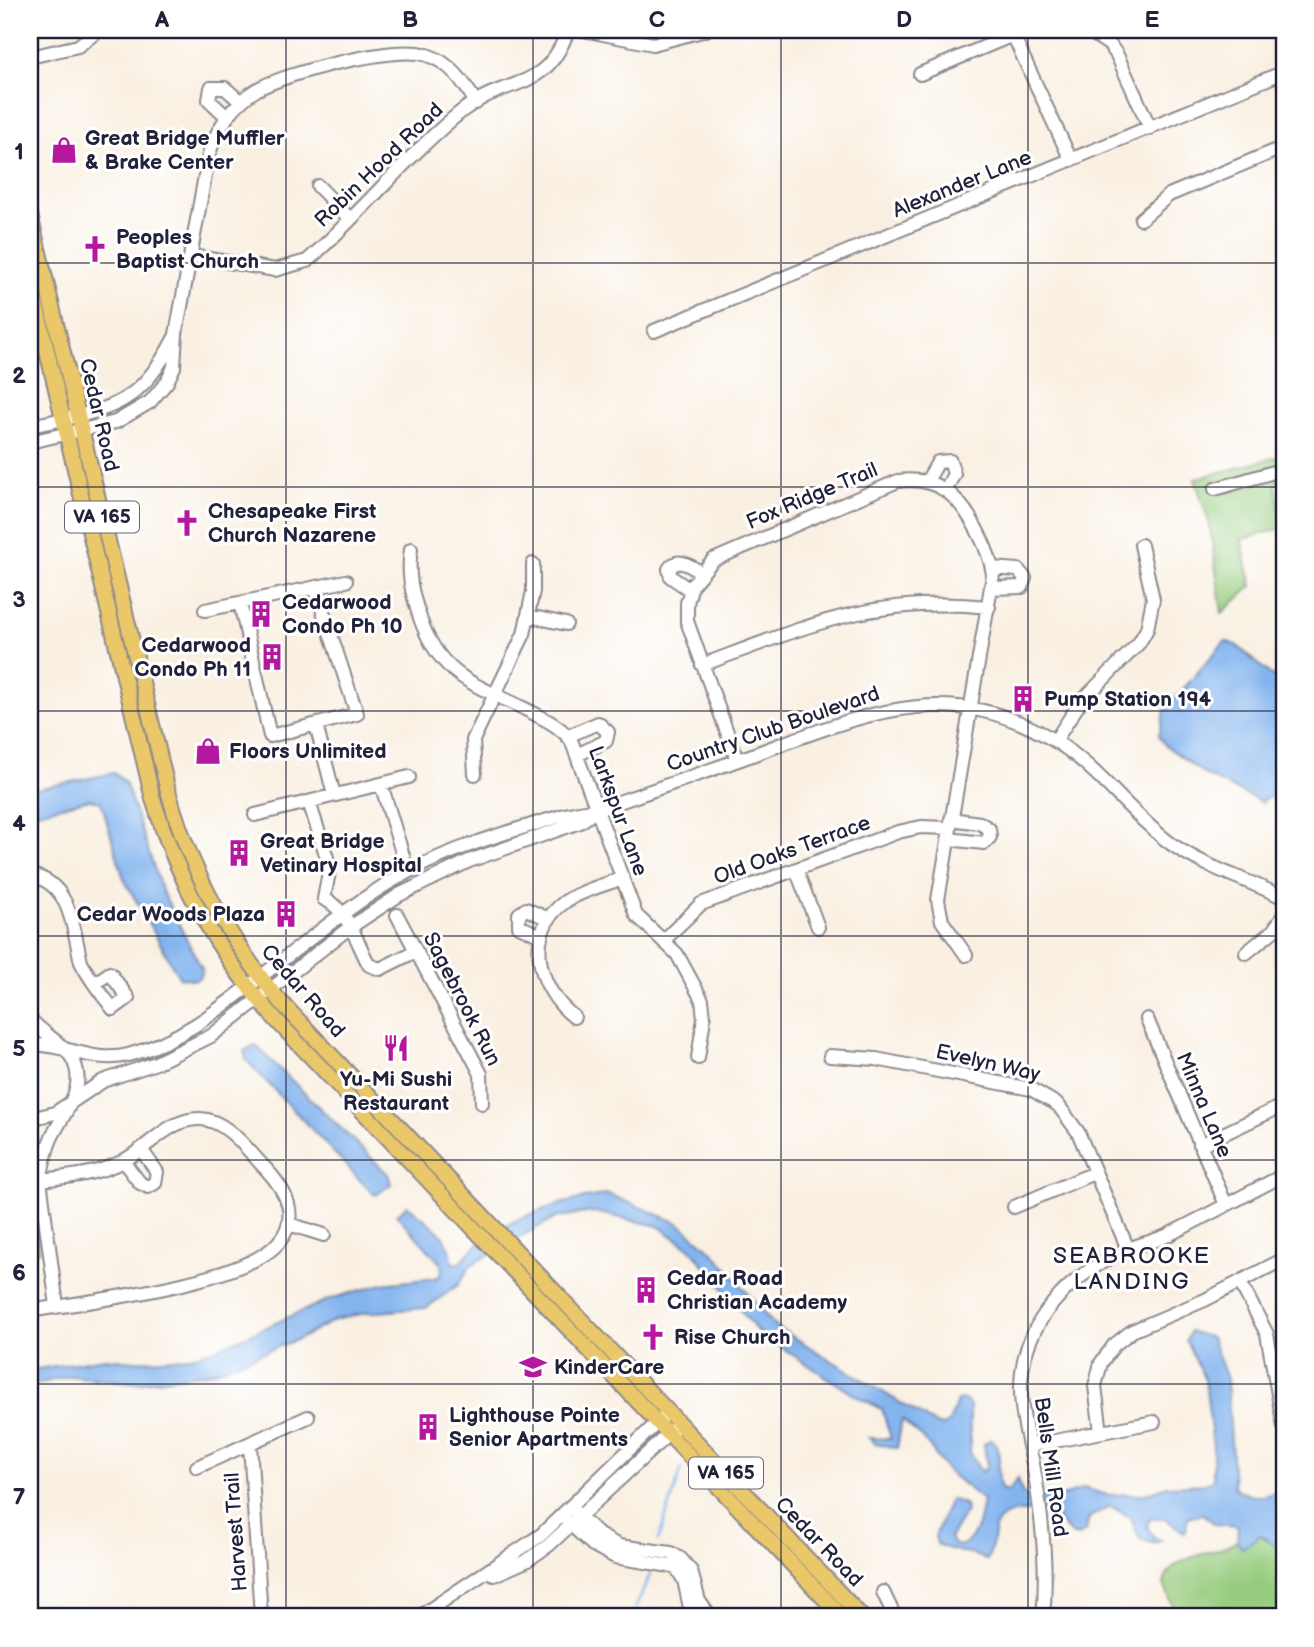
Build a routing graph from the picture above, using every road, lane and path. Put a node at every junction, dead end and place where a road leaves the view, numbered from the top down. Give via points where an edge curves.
1 (99, 30) edge
2 (568, 30) edge
3 (583, 30) edge
4 (706, 30) edge
5 (1087, 30) edge
6 (667, 35) edge
7 (30, 57) edge
8 (1284, 72) edge
9 (920, 74) dead end
10 (241, 102) junction
11 (476, 103) junction
12 (227, 117) junction
13 (1150, 128) junction
14 (1284, 147) edge
15 (1071, 160) junction
16 (318, 186) dead end
17 (30, 215) edge
18 (350, 219) junction
19 (1141, 219) dead end
20 (192, 256) junction
21 (30, 279) edge
22 (654, 331) dead end
23 (80, 423) junction
24 (30, 426) edge
25 (63, 427) junction
26 (30, 443) edge
27 (1284, 469) edge
28 (927, 481) junction
29 (946, 489) junction
30 (1215, 489) dead end
31 (1140, 545) dead end
32 (411, 549) dead end
33 (533, 564) dead end
34 (992, 568) junction
35 (700, 572) junction
36 (346, 581) dead end
37 (315, 587) junction
38 (992, 588) junction
39 (690, 590) junction
40 (240, 603) junction
41 (989, 607) junction
42 (205, 610) dead end
43 (529, 616) junction
44 (566, 624) dead end
45 (702, 664) junction
46 (495, 694) junction
47 (970, 710) junction
48 (316, 725) junction
49 (568, 736) junction
50 (1055, 741) junction
51 (577, 755) junction
52 (737, 760) junction
53 (475, 774) dead end
54 (409, 778) dead end
55 (381, 784) junction
56 (334, 795) junction
57 (309, 802) junction
58 (597, 810) junction
59 (255, 815) dead end
60 (950, 829) junction
61 (796, 869) junction
62 (408, 872) junction
63 (30, 875) edge
64 (623, 878) junction
65 (1284, 898) edge
66 (397, 915) dead end
67 (1284, 915) edge
68 (549, 919) junction
69 (347, 921) junction
70 (818, 927) dead end
71 (541, 936) junction
72 (663, 941) junction
73 (416, 951) junction
74 (1246, 953) dead end
75 (966, 955) dead end
76 (261, 977) junction
77 (95, 984) dead end
78 (247, 987) junction
79 (270, 989) junction
80 (257, 999) junction
81 (574, 1017) dead end
82 (30, 1019) edge
83 (1147, 1019) dead end
84 (30, 1045) edge
85 (64, 1049) junction
86 (830, 1056) dead end
87 (698, 1058) dead end
88 (74, 1101) junction
89 (482, 1103) dead end
90 (1284, 1105) edge
91 (30, 1119) edge
92 (1200, 1145) junction
93 (141, 1149) junction
94 (30, 1157) edge
95 (123, 1161) junction
96 (1094, 1172) junction
97 (1284, 1175) edge
98 (40, 1180) junction
99 (1226, 1205) junction
100 (1014, 1207) dead end
101 (289, 1224) junction
102 (324, 1235) dead end
103 (1128, 1249) junction
104 (1284, 1259) edge
105 (1240, 1282) junction
106 (57, 1306) junction
107 (30, 1311) edge
108 (308, 1418) dead end
109 (663, 1418) junction
110 (1154, 1422) dead end
111 (1284, 1427) edge
112 (674, 1429) junction
113 (1101, 1432) junction
114 (250, 1444) junction
115 (1029, 1446) junction
116 (197, 1467) dead end
117 (571, 1516) junction
118 (883, 1592) dead end
119 (261, 1617) edge
120 (419, 1617) edge
121 (692, 1617) edge
122 (710, 1617) edge
123 (842, 1617) edge
124 (862, 1617) edge
125 (895, 1617) edge
126 (1043, 1617) edge

1 - 7 street via 78,46
2 - 11 street, Robin Hood Road via 559,54 546,70
3 - 6 street via 639,43
4 - 6 street
5 - 13 street via 1117,55
8 - 13 street, Alexander Lane
9 - 15 street via 1013,35
10 - 11 street via 289,77 402,50 441,61
10 - 12 street
10 - 12 street via 225,88 211,88 209,100
11 - 18 street, Robin Hood Road via 463,110
12 - 20 street via 209,154
13 - 15 street, Alexander Lane
14 - 19 street via 1169,195
15 - 22 street, Alexander Lane
16 - 18 street
17 - 23 main road, Cedar Road / VA 165
18 - 20 street, Robin Hood Road via 307,261 287,269
20 - 23 street via 174,367 159,393 130,416
21 - 25 main road, Cedar Road / VA 165
23 - 25 street
23 - 76 main road, Cedar Road / VA 165 via 174,815 208,896
24 - 25 street
25 - 26 street
25 - 78 main road, Cedar Road / VA 165 via 162,827 196,908
27 - 30 street
28 - 29 street, Fox Ridge Trail
28 - 29 street via 939,462 950,461 954,474
28 - 35 street, Fox Ridge Trail via 898,481 875,490 724,554
29 - 34 street, Fox Ridge Trail via 966,510
31 - 50 street via 1153,599 1147,629 1079,704
32 - 46 street, Larkspur Lane via 410,587 430,646 453,671
33 - 43 street
34 - 38 street, Fox Ridge Trail
34 - 38 street via 1018,570 1026,578 1016,589
35 - 39 street, Fox Ridge Trail
35 - 39 street via 682,562 669,569 670,577
36 - 37 street
37 - 40 street
37 - 48 street via 357,714
38 - 41 street, Fox Ridge Trail
39 - 45 street, Fox Ridge Trail via 687,621
40 - 42 street
40 - 48 street via 270,736
41 - 45 street via 926,603 864,609
41 - 47 street, Fox Ridge Trail
43 - 44 street
43 - 46 street
45 - 52 street, Fox Ridge Trail
46 - 49 street, Larkspur Lane
46 - 53 street via 473,740
47 - 50 street, Country Club Boulevard via 1005,718
47 - 52 street, Country Club Boulevard via 924,706 878,711
47 - 60 street, Fox Ridge Trail
48 - 56 street
49 - 51 street, Larkspur Lane
49 - 51 street via 598,723 608,732 606,741
50 - 65 street, Country Club Boulevard via 1172,844
51 - 58 street, Larkspur Lane
52 - 58 street, Country Club Boulevard
54 - 55 street
55 - 56 street
55 - 62 street
56 - 57 street
57 - 59 street
57 - 69 street via 330,867 324,899 335,903
58 - 62 street, Country Club Boulevard via 577,811 484,839
58 - 64 street, Larkspur Lane
58 - 69 street, Country Club Boulevard via 580,822 434,876
60 - 61 street, Old Oaks Terrace via 921,827 898,832
60 - 75 street, Fox Ridge Trail via 939,911
61 - 70 street
61 - 72 street, Old Oaks Terrace via 701,904
62 - 69 street, Country Club Boulevard
63 - 77 street via 47,881 62,895 81,962
64 - 68 street via 568,899
64 - 72 street, Larkspur Lane via 636,915
66 - 73 street, Sagebrook Run
67 - 74 street via 1273,931
68 - 71 street
68 - 71 street via 526,909 519,914 519,926
69 - 73 street via 374,968
69 - 76 street, Country Club Boulevard
69 - 79 street, Country Club Boulevard
71 - 81 street via 542,974 557,1003
72 - 87 street, Larkspur Lane via 677,954 703,1004
73 - 89 street, Sagebrook Run via 481,1074
76 - 78 street, Country Club Boulevard
76 - 79 main road, Cedar Road / VA 165
78 - 80 main road, Cedar Road / VA 165
78 - 85 street, Country Club Boulevard via 189,1029 128,1055 93,1058
79 - 80 street, Country Club Boulevard
79 - 109 main road, Cedar Road / VA 165 via 519,1253
80 - 88 street, Country Club Boulevard via 193,1046 103,1081
80 - 109 main road, Cedar Road / VA 165 via 501,1257
82 - 85 street
83 - 92 street, Minna Lane
84 - 85 street, Country Club Boulevard
85 - 88 street via 76,1073
86 - 96 street, Evelyn Way via 876,1059 1017,1086 1046,1096 1068,1116
88 - 91 street, Country Club Boulevard via 55,1114
88 - 98 street via 51,1139
90 - 92 street
92 - 99 street, Minna Lane
93 - 95 street
93 - 95 street via 157,1172 155,1183 140,1183
93 - 101 street via 186,1120 221,1124 285,1192
94 - 98 street
95 - 98 street via 93,1173
96 - 100 street
96 - 103 street, Evelyn Way
97 - 99 street, Bells Mill Road
98 - 106 street
99 - 103 street, Bells Mill Road via 1162,1238
101 - 102 street
101 - 106 street via 268,1252 214,1275
103 - 115 street, Bells Mill Road via 1081,1274 1038,1322 1021,1378
104 - 105 street
105 - 111 street via 1267,1334
105 - 113 street via 1132,1331 1114,1345 1101,1363 1096,1386
106 - 107 street
108 - 114 street
109 - 112 main road, Cedar Road / VA 165
109 - 117 street
110 - 113 street
112 - 117 street
112 - 123 main road, Cedar Road / VA 165
112 - 124 main road, Cedar Road / VA 165
113 - 115 street
114 - 116 street
114 - 119 street, Harvest Trail
115 - 126 street, Bells Mill Road via 1040,1515
117 - 120 street via 526,1561 467,1584
117 - 121 street via 593,1545 615,1557 676,1567 684,1580
117 - 122 street via 620,1546 671,1553 681,1559 691,1571 699,1601
118 - 125 street

